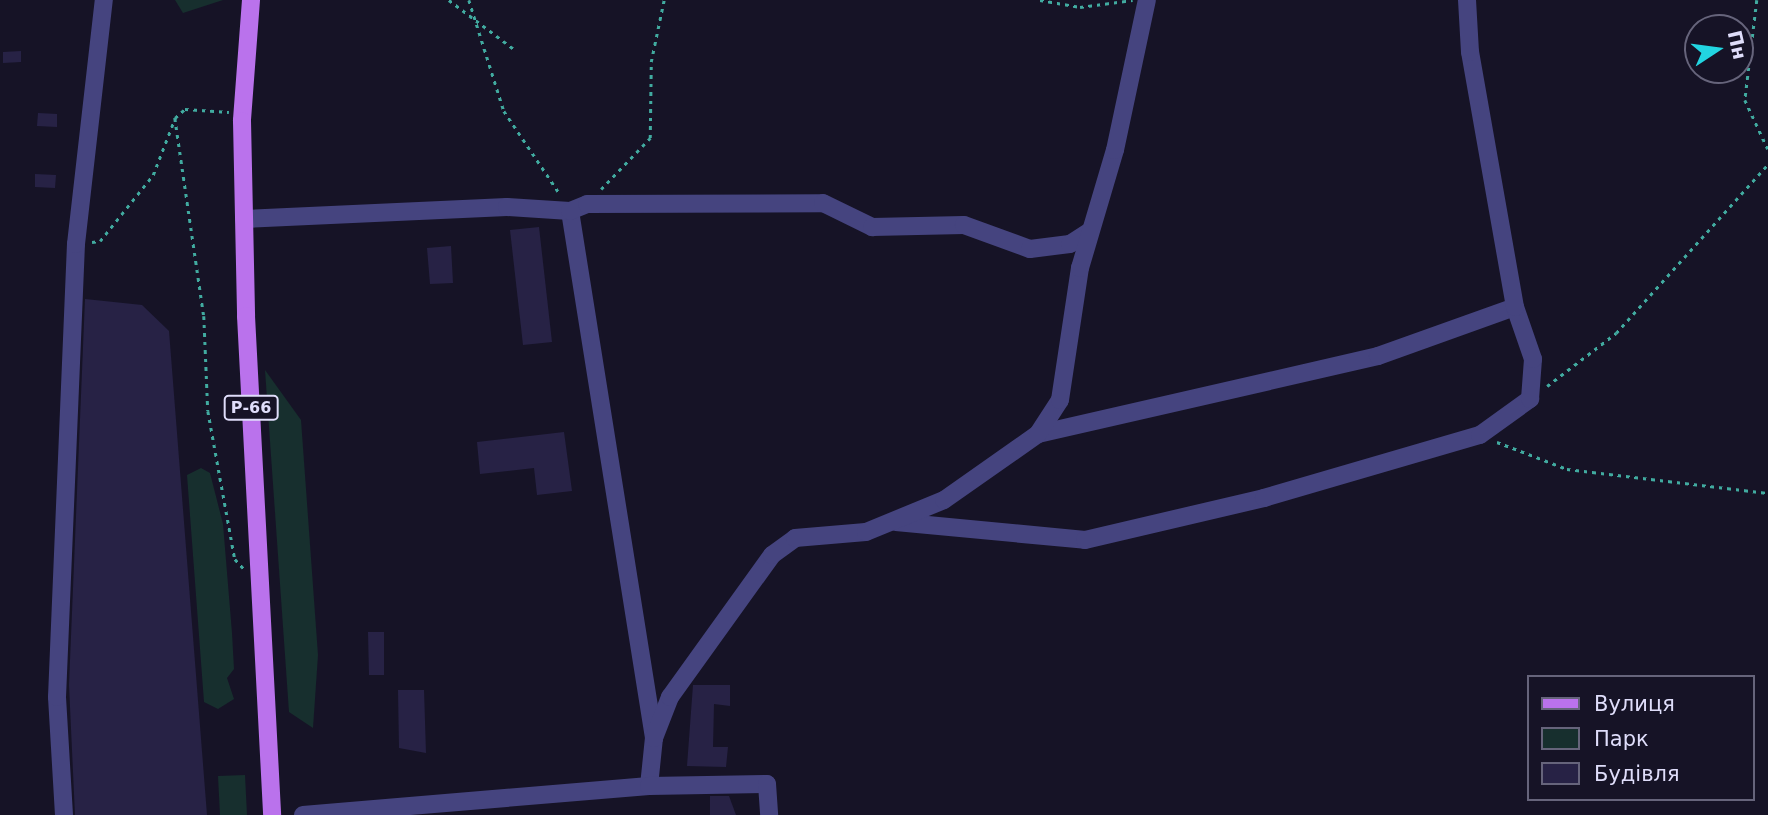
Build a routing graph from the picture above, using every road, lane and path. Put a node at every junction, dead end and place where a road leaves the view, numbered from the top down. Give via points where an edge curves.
1 (104, 0) edge
2 (251, 0) edge
3 (449, 0) edge
4 (469, 0) edge
5 (664, 0) edge
6 (1040, 0) edge
7 (1133, 0) edge
8 (1147, 0) edge
9 (1467, 0) edge
10 (1757, 0) edge
11 (472, 16) junction
12 (515, 50) dead end
13 (243, 111) junction
14 (175, 118) junction
15 (1768, 149) edge
16 (1768, 164) edge
17 (578, 208) junction
18 (244, 219) junction
19 (1090, 231) junction
20 (76, 244) junction
21 (1516, 307) junction
22 (1530, 399) junction
23 (1038, 434) junction
24 (1480, 435) junction
25 (1768, 493) edge
26 (896, 522) junction
27 (260, 587) junction
28 (654, 738) junction
29 (649, 786) junction
30 (64, 815) edge
31 (272, 815) edge
32 (303, 815) edge
33 (769, 815) edge

1 - 20 street
2 - 13 main road, Р-66
3 - 11 path
4 - 11 path
5 - 17 path via 651,62 650,138
6 - 7 path via 1080,7
8 - 19 street
9 - 21 street via 1470,52
10 - 15 path via 1745,100
11 - 12 path
11 - 17 path via 504,111
13 - 14 path via 186,109
13 - 18 main road, Р-66
14 - 20 path via 152,175 100,241
14 - 27 path via 204,316 218,465 235,559
16 - 22 path via 1616,333
17 - 18 street
17 - 19 street via 823,203 872,228 964,225 1030,249 1070,244
17 - 28 street
18 - 27 main road, Р-66
19 - 23 street via 1060,400
20 - 30 street via 57,697
21 - 22 street via 1533,359
21 - 23 street via 1378,356
22 - 24 street
23 - 26 street via 944,500
24 - 25 path via 1567,469
24 - 26 street via 1264,498 1085,540
26 - 28 street via 866,532 804,535 772,555 691,662
27 - 31 main road, Р-66
28 - 29 street
29 - 32 street
29 - 33 street via 767,784

